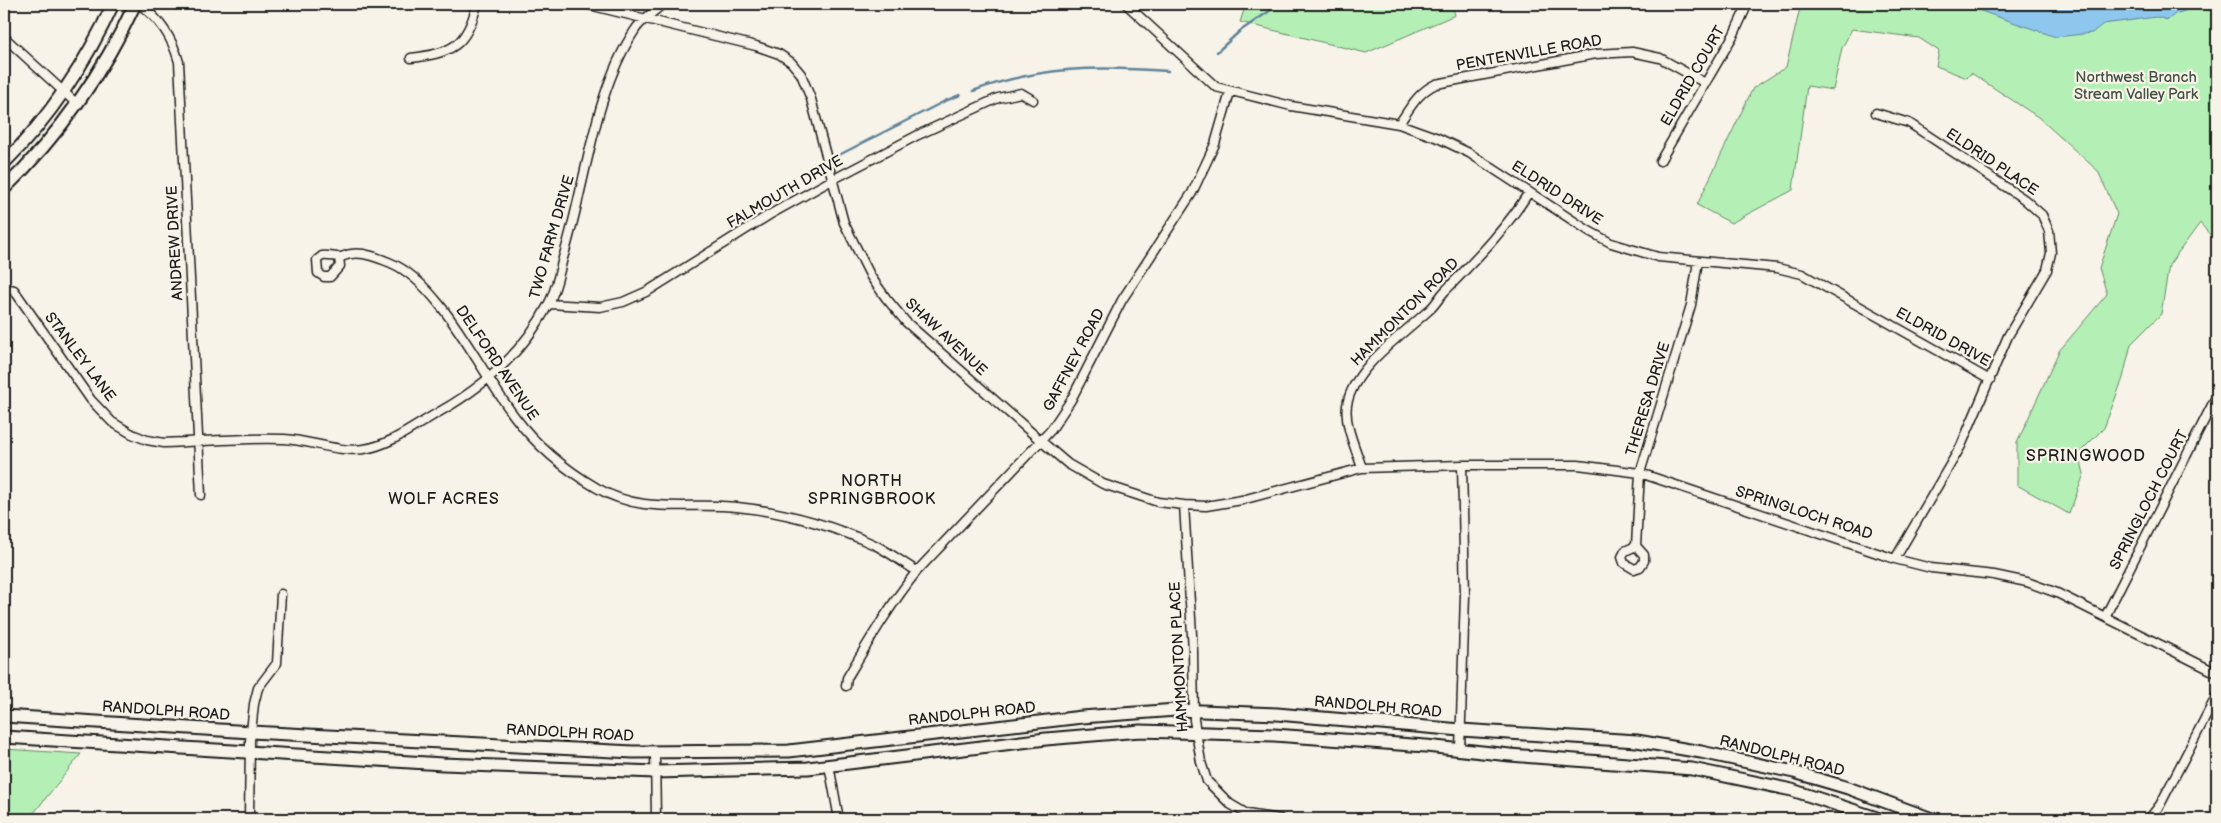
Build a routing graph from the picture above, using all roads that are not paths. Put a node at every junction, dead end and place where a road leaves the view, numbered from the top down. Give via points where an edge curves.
1 (113, 4) edge
2 (137, 4) edge
3 (477, 4) edge
4 (586, 4) edge
5 (663, 4) edge
6 (1127, 4) edge
7 (1745, 4) edge
8 (646, 19) junction
9 (4, 37) edge
10 (410, 58) dead end
11 (1705, 83) junction
12 (1230, 92) junction
13 (62, 93) junction
14 (1033, 100) dead end
15 (77, 104) junction
16 (1876, 113) dead end
17 (1399, 124) junction
18 (1660, 161) dead end
19 (4, 163) edge
20 (832, 180) junction
21 (4, 189) edge
22 (1530, 192) junction
23 (339, 257) dead end
24 (1698, 261) junction
25 (4, 288) edge
26 (549, 304) junction
27 (489, 379) junction
28 (1990, 380) junction
29 (2217, 394) edge
30 (1040, 441) junction
31 (199, 442) junction
32 (1462, 465) junction
33 (1362, 468) junction
34 (1640, 473) junction
35 (201, 495) dead end
36 (1184, 505) junction
37 (1636, 546) dead end
38 (1895, 559) junction
39 (916, 571) junction
40 (281, 594) dead end
41 (2105, 617) junction
42 (2217, 673) edge
43 (846, 686) dead end
44 (2217, 695) edge
45 (1194, 711) junction
46 (4, 716) edge
47 (1462, 730) junction
48 (252, 732) junction
49 (1196, 734) junction
50 (4, 737) edge
51 (1460, 749) junction
52 (655, 752) junction
53 (250, 753) junction
54 (829, 764) junction
55 (656, 772) junction
56 (248, 819) edge
57 (656, 819) edge
58 (839, 819) edge
59 (1280, 819) edge
60 (1880, 819) edge
61 (1932, 819) edge
62 (2149, 819) edge

1 - 13 main road
2 - 15 main road
2 - 31 street, ANDREW DRIVE via 155,17 167,33 179,62
3 - 10 street via 473,21 462,41 437,55
4 - 8 street, SHAW AVENUE
5 - 8 street, TWO FARM DRIVE
6 - 12 street, ELDRID DRIVE via 1198,72 1216,87
7 - 11 street, ELDRID COURT via 1734,34
8 - 20 street, SHAW AVENUE via 756,46 791,62 801,74 811,99
8 - 26 street, TWO FARM DRIVE via 636,28 615,64 569,241
9 - 13 street
11 - 17 street, PENTENVILLE ROAD via 1660,58 1632,52 1596,54 1436,84 1416,97
11 - 18 street, ELDRID COURT
12 - 17 street, ELDRID DRIVE
12 - 30 street, GAFFNEY ROAD via 1215,144 1192,193 1122,300 1071,400
13 - 15 street
13 - 19 main road
14 - 20 street, FALMOUTH DRIVE via 1021,93 998,98
15 - 21 main road via 29,165
16 - 28 street, ELDRID PLACE via 1909,124 2042,214 2049,231 2051,253 2047,270 2008,336
17 - 22 street, ELDRID DRIVE via 1469,153
20 - 26 street, FALMOUTH DRIVE via 769,215 648,291 623,302 600,307
20 - 30 street, SHAW AVENUE via 850,239 886,298 906,322
22 - 24 street, ELDRID DRIVE via 1612,243 1658,257
22 - 33 street, HAMMONTON ROAD via 1486,250 1429,311 1382,352 1353,386 1346,414
23 - 27 street, DELFORD AVENUE via 364,254 392,263 412,275 439,302
24 - 28 street, ELDRID DRIVE via 1777,268 1802,274
24 - 34 street, THERESA DRIVE via 1690,305
25 - 31 street, STANLEY LANE via 14,290 91,400 112,422 147,440
26 - 27 street, TWO FARM DRIVE via 524,342
27 - 31 street, TWO FARM DRIVE via 468,396 381,444 363,450 284,438
27 - 39 street, DELFORD AVENUE via 514,417 535,441 597,488 629,502 649,506 734,507 809,519 875,546
28 - 38 street, ELDRID PLACE via 1961,446
29 - 41 street, SPRINGLOCH COURT
30 - 36 street, SHAW AVENUE via 1068,464 1103,484 1158,502
30 - 39 street, GAFFNEY ROAD
31 - 35 street, ANDREW DRIVE
32 - 33 street, SPRINGLOCH ROAD
32 - 34 street, SPRINGLOCH ROAD via 1578,465
32 - 47 street via 1465,595
33 - 36 street, SHAW AVENUE via 1242,500 1206,506
34 - 37 street, THERESA DRIVE
34 - 38 street, SPRINGLOCH ROAD
36 - 45 street, HAMMONTON PLACE
38 - 41 street, SPRINGLOCH ROAD via 1931,568 2027,582
39 - 43 street, GAFFNEY ROAD via 875,631 847,678
40 - 48 street via 276,663 258,688
41 - 42 street, SPRINGLOCH ROAD
44 - 62 street via 2160,805
45 - 47 main road, RANDOLPH ROAD via 1276,714
45 - 49 street, HAMMONTON PLACE
45 - 52 main road, RANDOLPH ROAD via 1082,717 789,751
46 - 48 main road, RANDOLPH ROAD
47 - 51 street
47 - 61 main road, RANDOLPH ROAD via 1637,741 1701,752 1794,772
48 - 52 main road, RANDOLPH ROAD
48 - 53 street
49 - 51 main road, RANDOLPH ROAD via 1274,735
49 - 54 main road, RANDOLPH ROAD via 1140,731 1087,734
49 - 59 street, HAMMONTON PLACE via 1207,781 1230,804 1247,814
50 - 53 main road, RANDOLPH ROAD
51 - 60 main road, RANDOLPH ROAD via 1692,768 1792,790
52 - 55 street
53 - 55 main road, RANDOLPH ROAD
53 - 56 street
54 - 55 main road, RANDOLPH ROAD via 808,768
54 - 58 street
55 - 57 street

